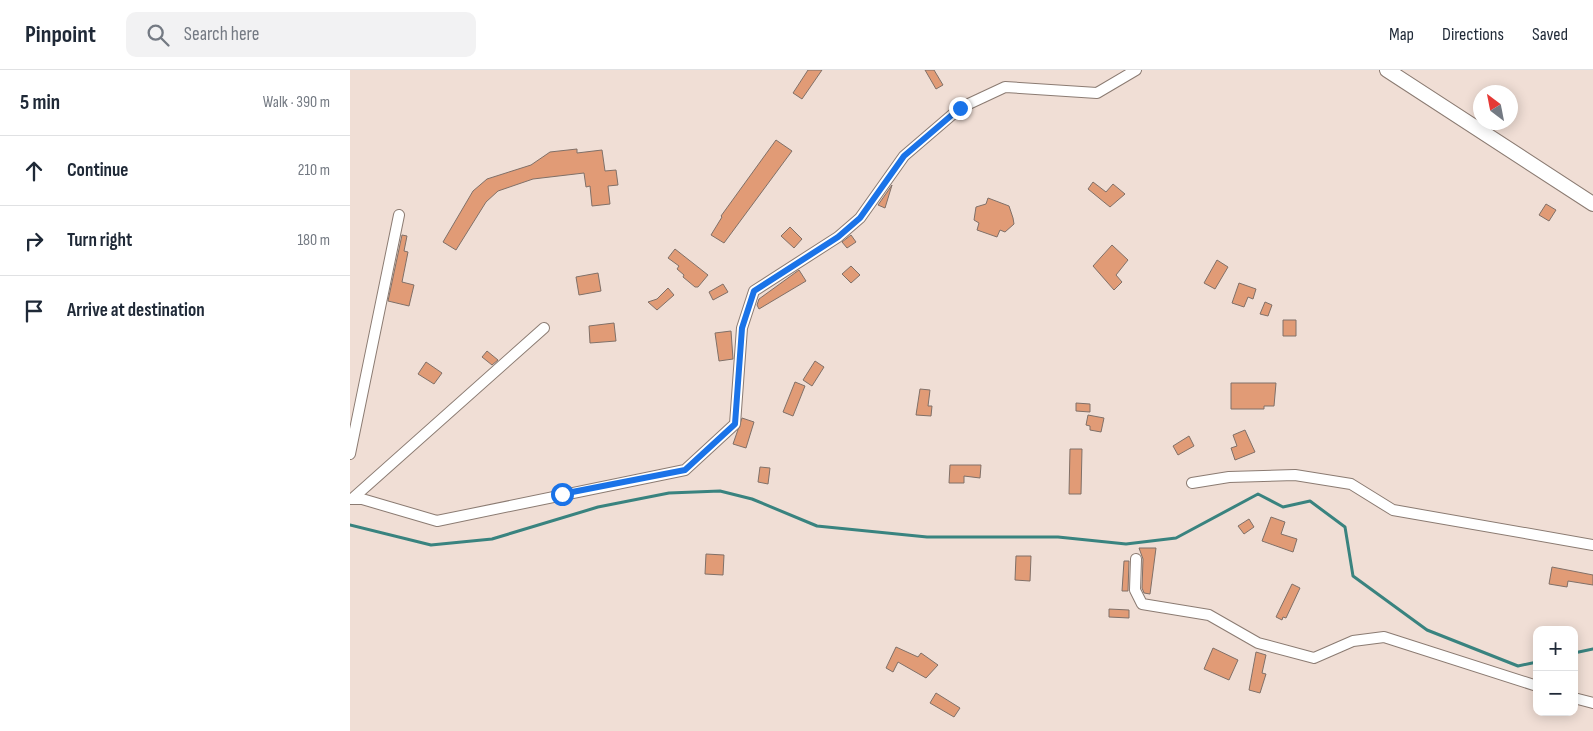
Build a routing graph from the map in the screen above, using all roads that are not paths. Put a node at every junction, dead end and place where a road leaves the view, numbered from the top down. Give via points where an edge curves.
1 (1136, 70) edge
2 (1387, 70) edge
3 (1593, 204) edge
4 (399, 215) dead end
5 (544, 328) dead end
6 (350, 454) edge
7 (1192, 483) dead end
8 (352, 498) edge
9 (1593, 545) edge
10 (1136, 559) dead end
11 (1533, 685) edge
12 (1578, 699) edge
13 (1593, 704) edge

1 - 8 street via 1097,93 1005,87 960,108 904,156 860,218 838,237 754,291 742,328 735,424 685,470 437,521
2 - 3 main road
4 - 6 street
5 - 8 street
7 - 9 street via 1229,477 1295,476 1351,484 1393,510
10 - 11 street via 1135,590 1142,604 1209,615 1258,643 1314,658 1353,641 1384,637
12 - 13 street

